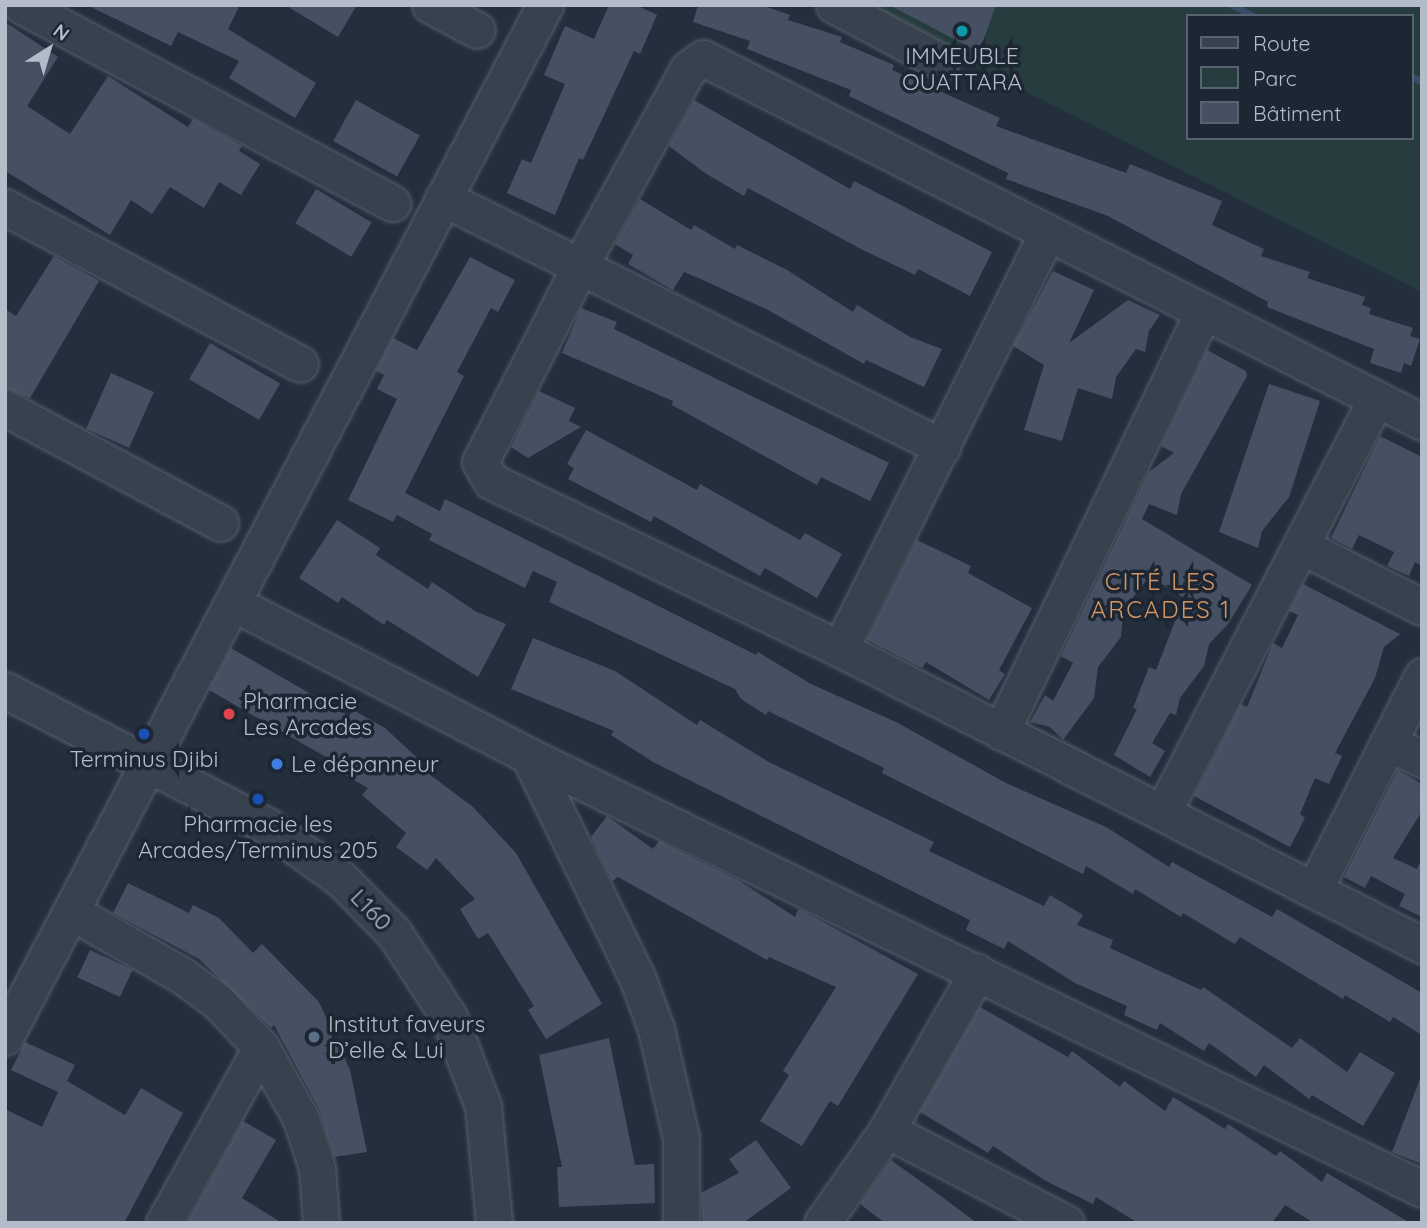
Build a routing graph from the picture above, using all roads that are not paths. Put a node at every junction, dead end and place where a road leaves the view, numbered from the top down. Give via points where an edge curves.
1 (21, 5) edge
2 (430, 5) edge
3 (545, 5) edge
4 (834, 5) edge
5 (477, 30) dead end
6 (942, 62) dead end
7 (443, 198) junction
8 (392, 203) dead end
9 (5, 207) edge
10 (1047, 233) junction
11 (581, 264) junction
12 (1204, 311) junction
13 (300, 364) dead end
14 (1376, 399) junction
15 (5, 408) edge
16 (1422, 422) edge
17 (942, 447) junction
18 (220, 523) dead end
19 (1303, 547) junction
20 (233, 603) junction
21 (1422, 607) edge
22 (840, 649) junction
23 (1422, 676) edge
24 (5, 690) edge
25 (1001, 732) junction
26 (1388, 743) junction
27 (529, 757) junction
28 (1422, 759) edge
29 (149, 766) junction
30 (1163, 812) junction
31 (1314, 890) junction
32 (72, 912) junction
33 (1422, 945) edge
34 (977, 972) junction
35 (5, 1037) edge
36 (261, 1047) junction
37 (887, 1130) junction
38 (1422, 1189) edge
39 (163, 1223) edge
40 (321, 1223) edge
41 (494, 1223) edge
42 (681, 1223) edge
43 (822, 1223) edge
44 (1066, 1223) edge

1 - 8 street
2 - 5 street
3 - 7 street
4 - 6 street
7 - 11 street
7 - 20 street
9 - 13 street
10 - 11 street via 703,58 688,69
10 - 12 street
10 - 17 street
11 - 17 street
11 - 22 street via 484,451 483,473 491,481
12 - 14 street
12 - 25 street
14 - 16 street
14 - 19 street
15 - 18 street
17 - 22 street
19 - 21 street
19 - 30 street
20 - 27 street
20 - 29 street
22 - 25 street
23 - 26 street
24 - 29 street, L160
25 - 30 street
26 - 28 street
26 - 31 street
27 - 34 street
27 - 42 street via 637,976 656,1029 681,1138
29 - 32 street
29 - 41 street, L160 via 267,826 341,879 394,933 449,1017 483,1106
30 - 31 street
31 - 33 street
32 - 35 street
32 - 36 street via 183,976 217,1001
34 - 37 street
34 - 38 street
36 - 39 street
36 - 40 street via 301,1119 317,1168
37 - 43 street
37 - 44 street

